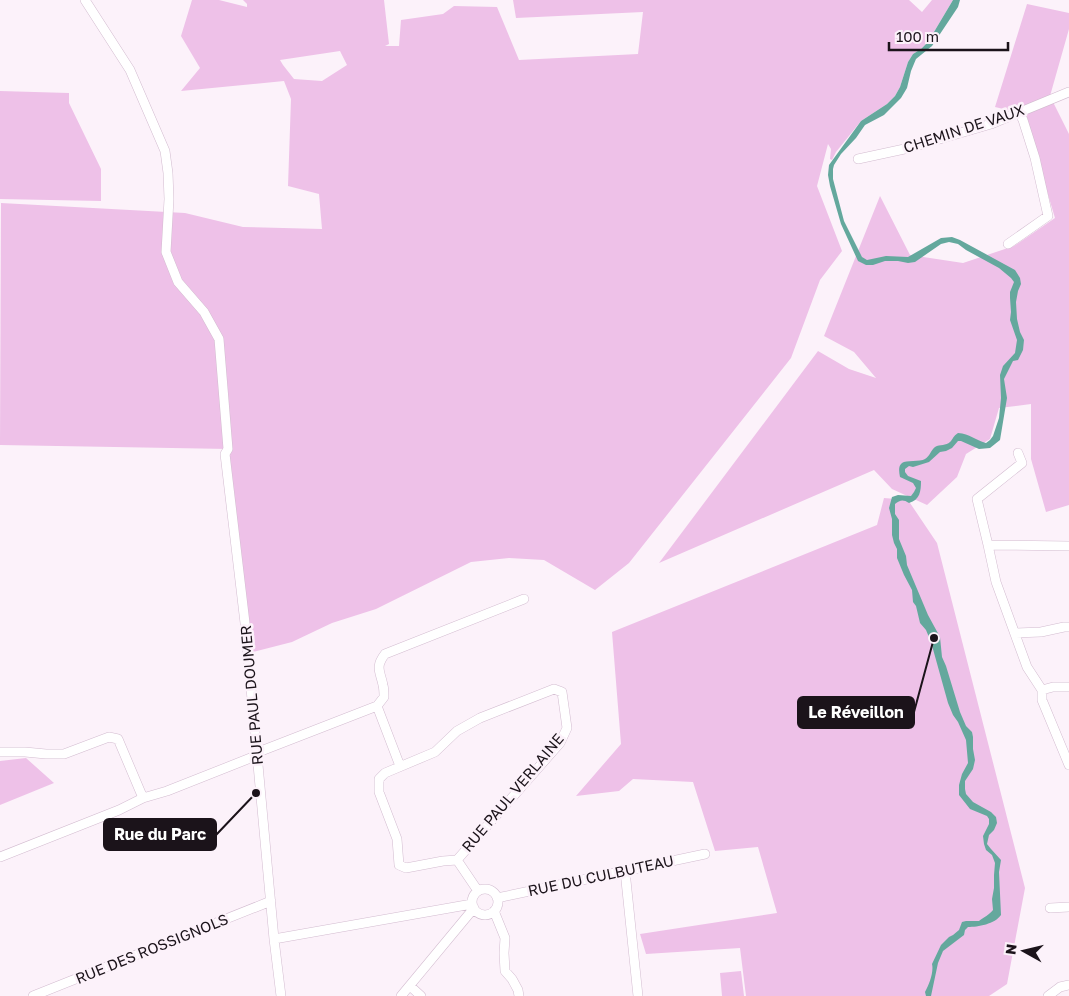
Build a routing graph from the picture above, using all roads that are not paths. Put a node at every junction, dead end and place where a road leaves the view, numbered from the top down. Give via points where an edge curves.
1 (85, 0) edge
2 (1069, 92) edge
3 (1019, 112) junction
4 (858, 159) dead end
5 (1008, 244) dead end
6 (1018, 453) dead end
7 (988, 545) junction
8 (1069, 546) edge
9 (524, 599) dead end
10 (1069, 627) edge
11 (1015, 633) junction
12 (1069, 687) edge
13 (1042, 690) junction
14 (377, 706) junction
15 (0, 752) edge
16 (257, 756) junction
17 (400, 766) junction
18 (1069, 766) edge
19 (143, 798) junction
20 (705, 854) dead end
21 (0, 857) edge
22 (458, 860) junction
23 (625, 871) junction
24 (478, 891) junction
25 (497, 898) junction
26 (271, 901) junction
27 (473, 906) junction
28 (1050, 908) dead end
29 (1069, 908) edge
30 (494, 911) junction
31 (274, 939) junction
32 (1069, 985) edge
33 (410, 986) junction
34 (33, 996) edge
35 (281, 996) edge
36 (401, 996) edge
37 (421, 996) edge
38 (519, 996) edge
39 (638, 996) edge
40 (1048, 996) edge

1 - 16 street, RUE PAUL DOUMER via 130,70 165,151 169,199 166,252 178,282 204,312 219,339 228,448 225,454
2 - 3 street, CHEMIN DE VAUX
3 - 4 street, CHEMIN DE VAUX via 991,124 909,148
3 - 5 street via 1036,158 1048,216
6 - 7 street via 1022,463 977,499
7 - 8 street
7 - 11 street via 996,582
9 - 14 street via 385,654 380,661 379,673 384,697
10 - 11 street
11 - 13 street via 1027,667
12 - 13 street
13 - 18 street via 1042,700
14 - 16 street via 261,751
14 - 17 street
15 - 19 street via 64,754 109,738 118,739
16 - 19 street
16 - 26 street, RUE PAUL DOUMER
17 - 22 street, RUE PAUL VERLAINE via 379,779 379,792 397,839 399,865 406,868
17 - 22 street, RUE PAUL VERLAINE via 435,752 457,731 480,718 554,690 562,692 567,728 560,743
19 - 21 street
20 - 23 street, RUE DU CULBUTEAU
22 - 24 street, RUE PAUL VERLAINE
23 - 25 street, RUE DU CULBUTEAU
23 - 39 street
24 - 25 street via 491,890
24 - 27 street via 474,895
25 - 30 street via 498,905
26 - 31 street, RUE PAUL DOUMER
26 - 34 street, RUE DES ROSSIGNOLS
27 - 30 street via 481,914
27 - 31 street
27 - 33 street
28 - 29 street
30 - 38 street via 505,938 505,971
31 - 35 street, RUE PAUL DOUMER
32 - 40 street
33 - 36 street
33 - 37 street

